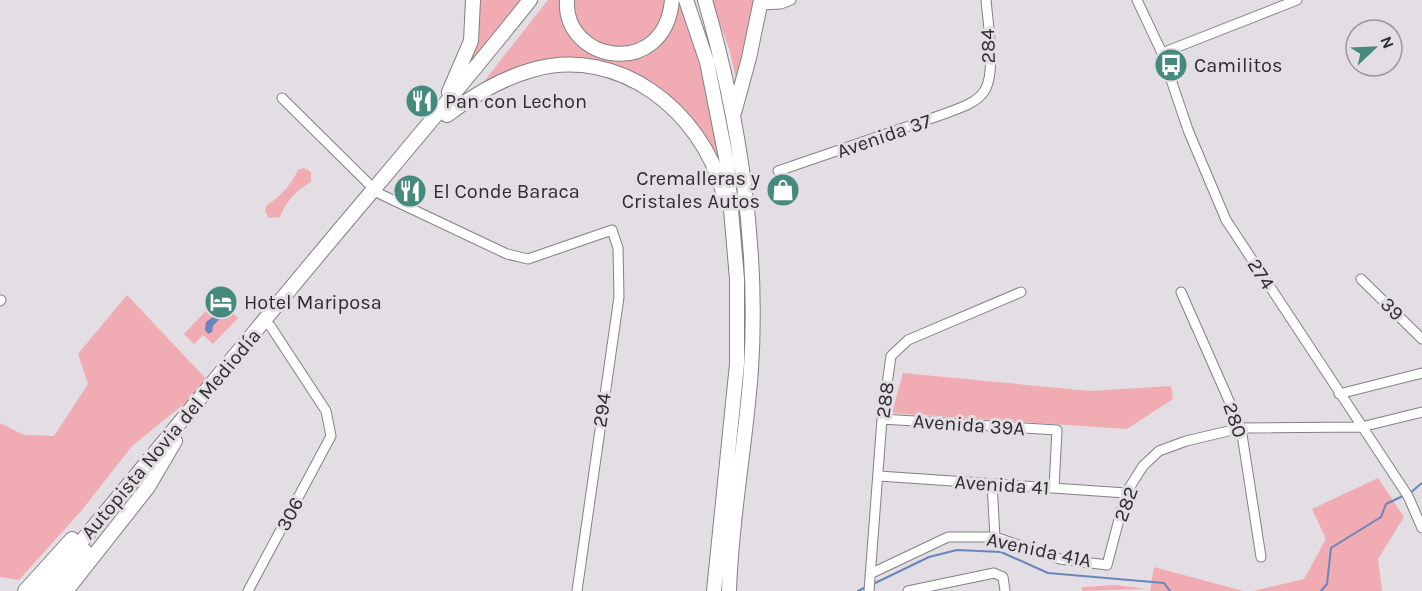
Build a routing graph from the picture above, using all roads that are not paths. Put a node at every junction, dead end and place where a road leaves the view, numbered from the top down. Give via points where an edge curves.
1 (472, 0) edge
2 (530, 0) edge
3 (542, 0) edge
4 (567, 0) edge
5 (672, 0) edge
6 (686, 0) edge
7 (705, 0) edge
8 (791, 0) edge
9 (987, 0) edge
10 (1137, 0) edge
11 (1297, 0) edge
12 (761, 2) edge
13 (1162, 53) junction
14 (985, 91) joint
15 (282, 99) dead end
16 (442, 115) junction
17 (732, 118) junction
18 (778, 171) dead end
19 (376, 191) junction
20 (737, 279) junction
21 (1361, 279) dead end
22 (1021, 292) dead end
23 (1181, 292) dead end
24 (268, 324) junction
25 (1422, 339) edge
26 (1422, 373) edge
27 (1339, 394) junction
28 (1422, 412) edge
29 (882, 419) junction
30 (1361, 427) junction
31 (1241, 428) junction
32 (172, 440) junction
33 (143, 473) junction
34 (879, 476) junction
35 (992, 484) junction
36 (1054, 488) junction
37 (1126, 493) junction
38 (1422, 525) edge
39 (995, 537) junction
40 (1261, 557) dead end
41 (1107, 565) joint
42 (870, 573) junction
43 (25, 591) edge
44 (40, 591) edge
45 (53, 591) edge
46 (66, 591) edge
47 (248, 591) edge
48 (577, 591) edge
49 (714, 591) edge
50 (729, 591) edge
51 (869, 591) edge
52 (908, 591) edge
53 (1005, 591) edge

1 - 16 highway via 471,41
2 - 16 highway, Autopista Novia del Mediodía
3 - 16 highway, Autopista Novia del Mediodía
4 - 5 highway via 574,29 590,44 612,54 640,51 653,43 668,25
6 - 20 highway via 707,62 727,163
7 - 17 highway
8 - 12 street via 782,4
9 - 14 street, 284 via 990,70
10 - 13 street, 274
11 - 13 street
12 - 17 highway
13 - 27 street, 274 via 1188,130 1226,220
14 - 18 street, Avenida 37 via 967,105 944,114
15 - 19 street
16 - 19 highway, Autopista Novia del Mediodía
16 - 20 highway via 500,82 533,70 556,67 597,69 652,90 676,108 717,171
17 - 50 highway via 752,283 751,367
19 - 24 highway, Autopista Novia del Mediodía
19 - 48 street, 294 via 507,254 528,259 612,230 618,248 619,297
20 - 49 highway via 737,364
21 - 25 street, 39
22 - 29 street, 288 via 897,347 891,356
23 - 31 street, 280
24 - 32 highway, Autopista Novia del Mediodía
24 - 47 street, 306 via 326,411 331,436
26 - 27 street
27 - 30 street, 274
28 - 30 street
29 - 34 street, 288
29 - 36 street, Avenida 39A via 1057,430
30 - 31 street
30 - 38 street, 274 via 1402,486
31 - 37 street, 282 via 1159,451 1143,466
31 - 40 street, 280
32 - 33 highway, Autopista Novia del Mediodía
32 - 43 highway via 140,466
32 - 46 highway via 148,487
33 - 44 highway, Autopista Novia del Mediodía
33 - 45 highway, Autopista Novia del Mediodía
34 - 35 street, Avenida 41
34 - 42 street, 288
35 - 36 street, Avenida 41
35 - 39 street
36 - 37 street, Avenida 41
37 - 41 street, 282
39 - 41 street, Avenida 41A via 1060,559
39 - 42 street, Avenida 41A via 948,537
42 - 51 street, 288
52 - 53 street via 994,573 1003,577

